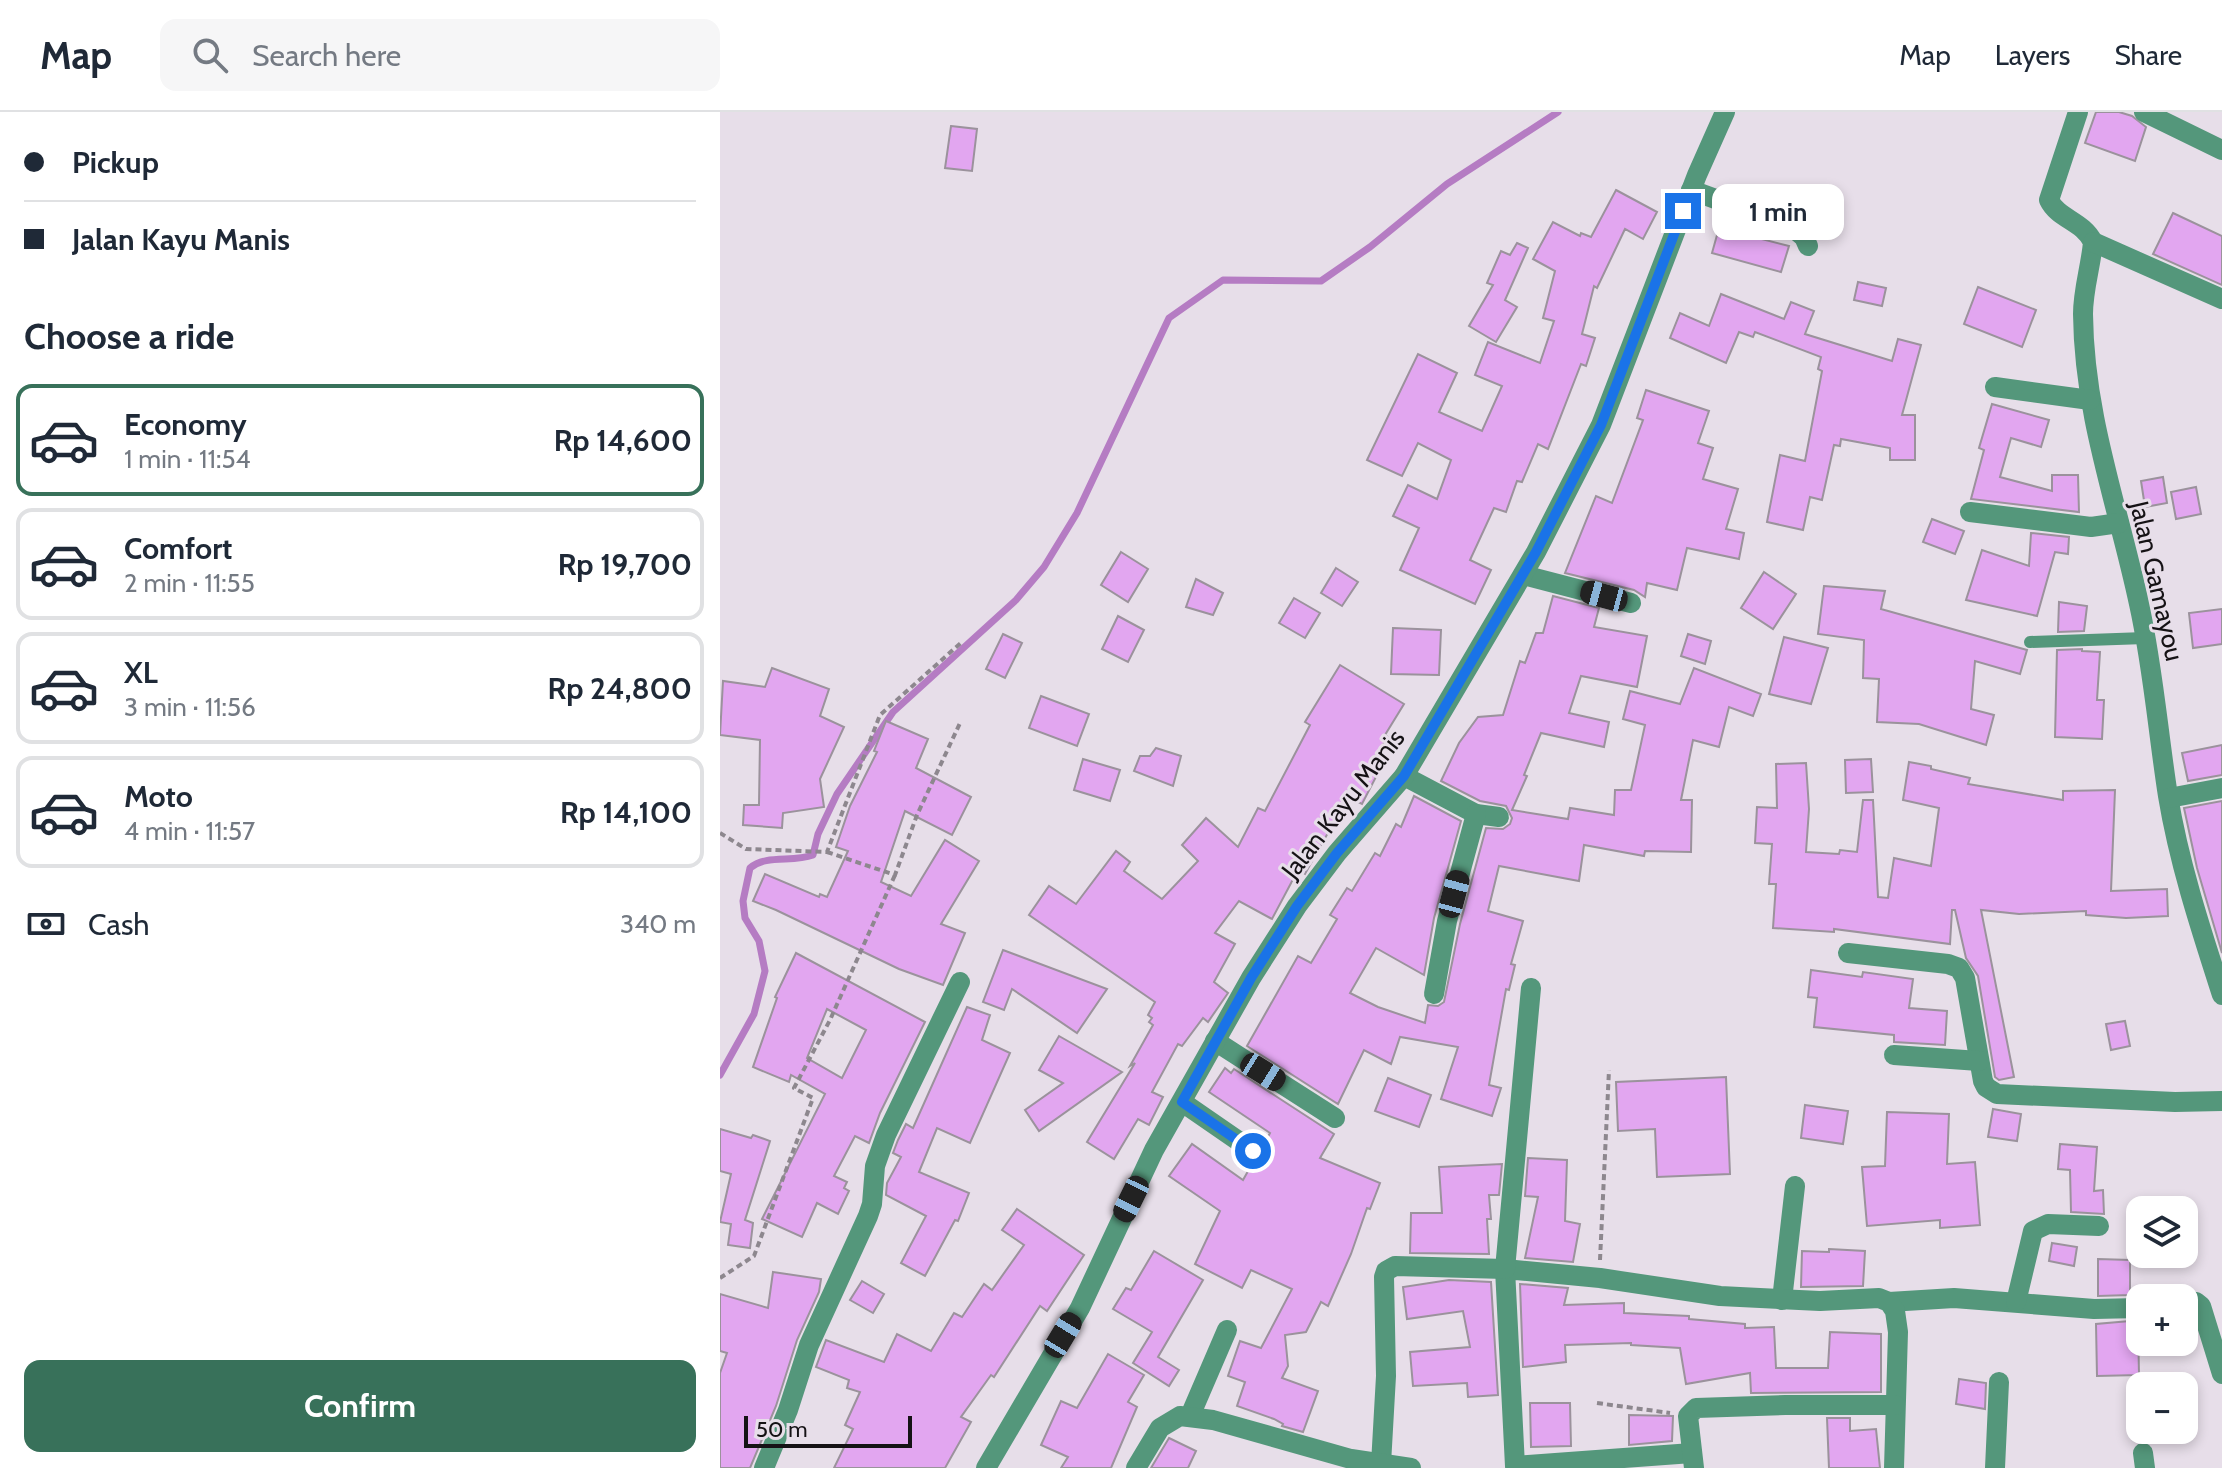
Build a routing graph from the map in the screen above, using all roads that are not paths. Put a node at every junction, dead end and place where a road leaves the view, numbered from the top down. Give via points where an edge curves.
1 (1725, 112) edge
2 (2078, 112) edge
3 (2144, 112) edge
4 (2222, 150) edge
5 (1691, 190) junction
6 (2093, 242) junction
7 (1808, 246) dead end
8 (2222, 299) edge
9 (1995, 387) dead end
10 (2090, 400) junction
11 (1970, 512) dead end
12 (2119, 523) junction
13 (1523, 575) junction
14 (1631, 603) dead end
15 (2145, 638) junction
16 (2030, 642) dead end
17 (1404, 776) junction
18 (2222, 788) edge
19 (2169, 798) junction
20 (1476, 814) junction
21 (1499, 817) dead end
22 (1848, 953) dead end
23 (960, 982) dead end
24 (1531, 988) dead end
25 (1434, 994) dead end
26 (2222, 995) edge
27 (1215, 1041) junction
28 (1894, 1055) dead end
29 (1979, 1061) junction
30 (2222, 1101) edge
31 (1182, 1102) junction
32 (1335, 1118) dead end
33 (1253, 1151) dead end
34 (1795, 1186) dead end
35 (2099, 1226) dead end
36 (1505, 1269) junction
37 (1782, 1300) junction
38 (1889, 1302) junction
39 (2016, 1302) junction
40 (2198, 1304) edge
41 (2126, 1308) edge
42 (1227, 1330) dead end
43 (2222, 1374) edge
44 (1999, 1382) dead end
45 (1895, 1405) junction
46 (1190, 1416) junction
47 (1693, 1461) edge
48 (1381, 1464) junction
49 (1508, 1467) edge
50 (764, 1468) edge
51 (986, 1468) edge
52 (1136, 1468) edge
53 (1411, 1468) edge
54 (1894, 1468) edge
55 (1995, 1468) edge

1 - 5 street, Jalan Kayu Manis
2 - 6 street via 2050,203 2084,228
3 - 4 street
5 - 7 street via 1792,227
5 - 13 street, Jalan Kayu Manis via 1601,425
6 - 8 street
6 - 10 street, Jalan Gamayou via 2083,314
9 - 10 street
10 - 12 street, Jalan Gamayou
11 - 12 street via 2091,527
12 - 15 street, Jalan Gamayou
13 - 14 street
13 - 17 street, Jalan Kayu Manis
15 - 16 lane
15 - 19 street, Jalan Gamayou
17 - 20 street
17 - 27 street, Jalan Kayu Manis via 1297,906
18 - 19 street
19 - 26 street, Jalan Gamayou
20 - 21 street
20 - 25 street
22 - 29 street via 1959,968
23 - 50 street via 886,1135 875,1166 868,1216 809,1345
24 - 36 street
27 - 31 street, Jalan Kayu Manis
27 - 32 street
28 - 29 street
29 - 30 street via 1986,1087 1997,1094
31 - 33 street
31 - 51 street, Jalan Kayu Manis via 1080,1308
34 - 37 street
35 - 39 street via 2048,1224 2033,1231
36 - 37 street
36 - 48 street via 1395,1266 1386,1271
36 - 49 street
37 - 38 street
38 - 39 street
38 - 45 street via 1898,1332
39 - 41 street
40 - 43 street
42 - 46 street
44 - 55 street
45 - 47 street via 1700,1407 1688,1416
45 - 54 street
46 - 48 street
46 - 52 street via 1160,1428
47 - 49 street
48 - 53 street

